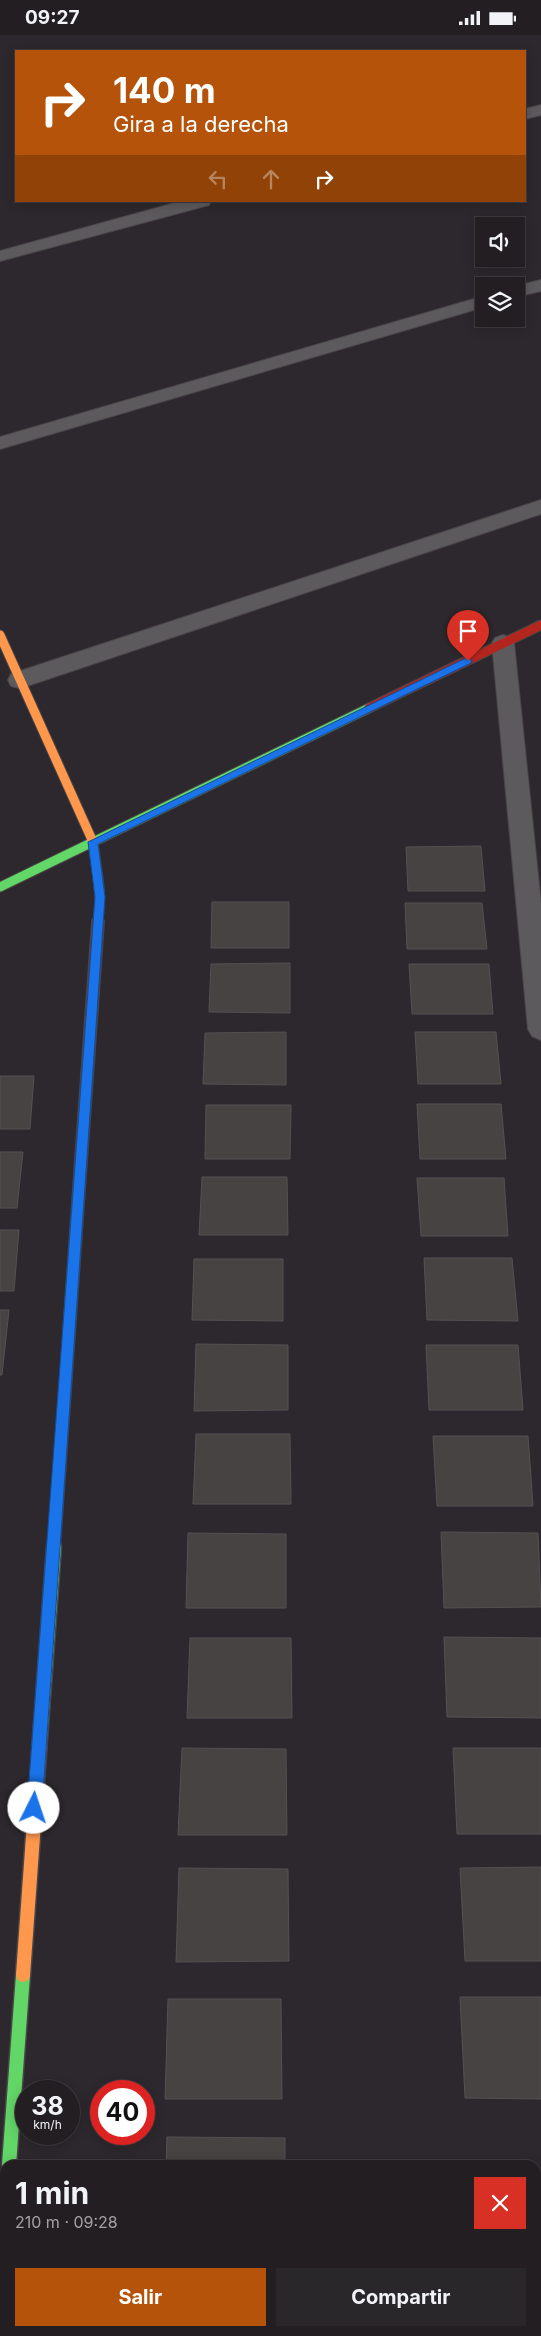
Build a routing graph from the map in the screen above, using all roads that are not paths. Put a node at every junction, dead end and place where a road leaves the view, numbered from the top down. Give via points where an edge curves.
1 (541, 110) edge
2 (526, 114) edge
3 (199, 202) edge
4 (0, 256) edge
5 (541, 285) edge
6 (525, 289) edge
7 (475, 304) edge
8 (0, 443) edge
9 (541, 507) edge
10 (541, 625) edge
11 (0, 635) edge
12 (503, 643) junction
13 (19, 680) junction
14 (93, 842) junction
15 (0, 887) edge
16 (541, 1029) edge
17 (9, 2160) edge

1 - 2 street
3 - 4 street
5 - 6 street
7 - 8 street
9 - 13 street
10 - 12 street
11 - 13 street
12 - 14 street
12 - 16 street
13 - 14 street
14 - 15 street
14 - 17 street via 99,907

